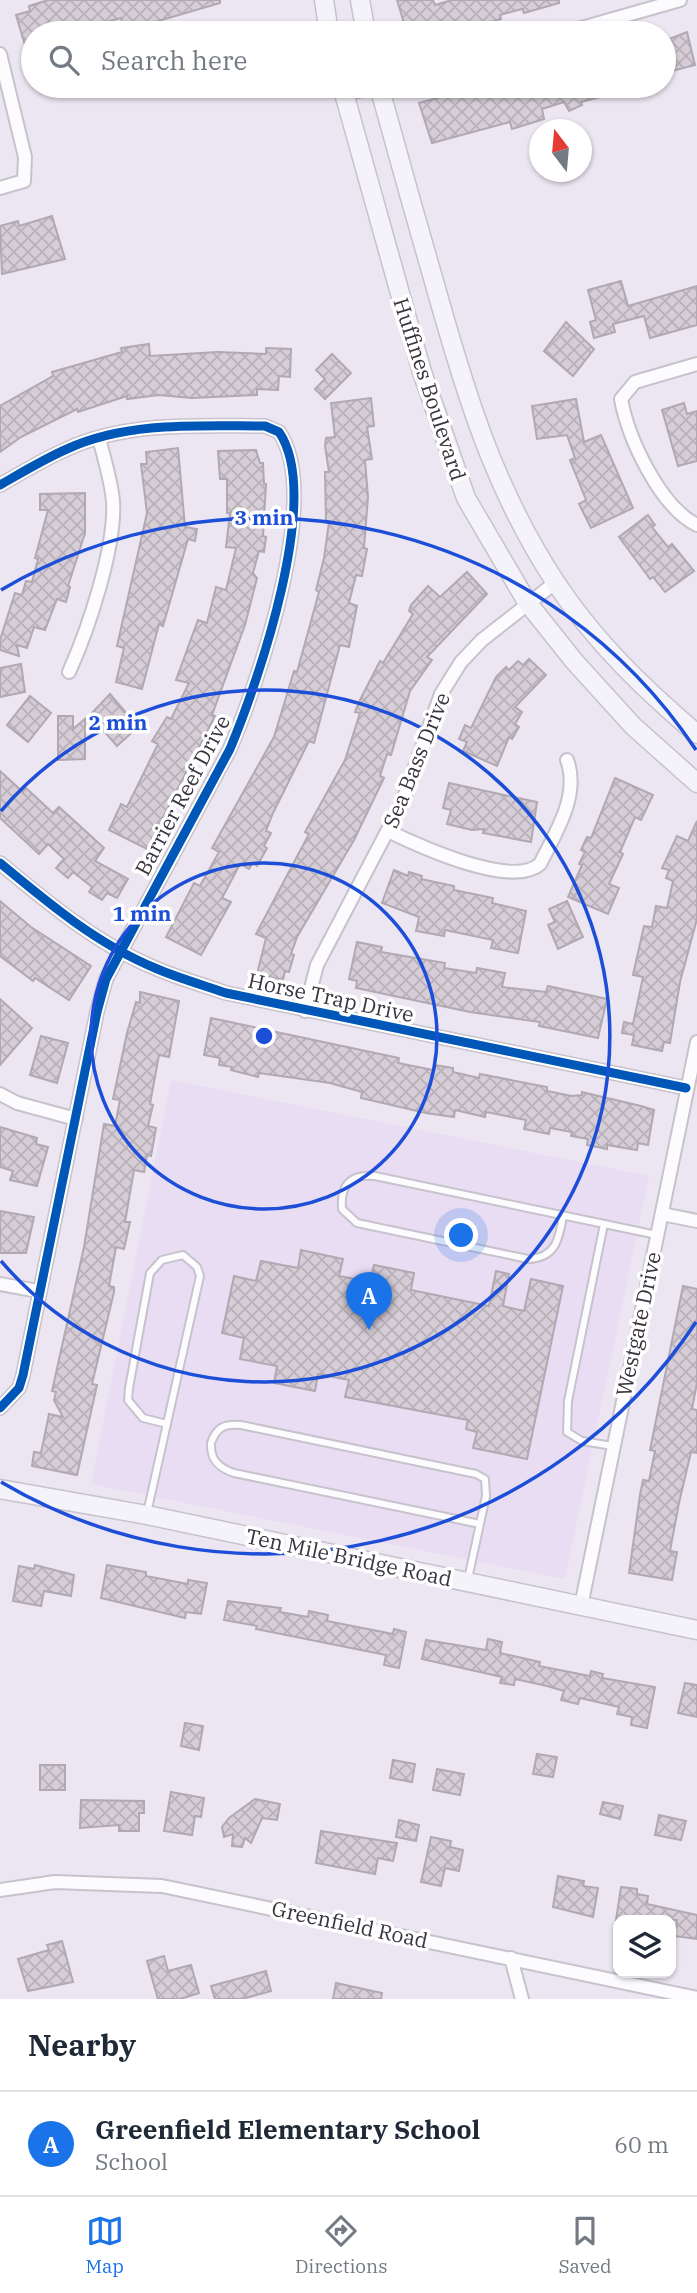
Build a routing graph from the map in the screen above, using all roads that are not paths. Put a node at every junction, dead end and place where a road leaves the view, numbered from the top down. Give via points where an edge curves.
1 (324, 0) edge
2 (360, 0) edge
3 (680, 0) edge
4 (327, 21) edge
5 (364, 21) edge
6 (606, 21) edge
7 (0, 54) edge
8 (346, 98) edge
9 (382, 98) edge
10 (0, 188) edge
11 (697, 364) edge
12 (99, 438) junction
13 (0, 485) edge
14 (697, 525) edge
15 (556, 582) junction
16 (527, 602) junction
17 (69, 672) dead end
18 (697, 734) edge
19 (567, 760) dead end
20 (697, 783) edge
21 (388, 831) junction
22 (0, 863) edge
23 (119, 950) junction
24 (305, 1011) junction
25 (697, 1042) edge
26 (686, 1088) junction
27 (0, 1094) edge
28 (75, 1119) junction
29 (662, 1214) junction
30 (563, 1216) junction
31 (697, 1221) edge
32 (604, 1223) junction
33 (657, 1235) junction
34 (0, 1283) edge
35 (38, 1291) junction
36 (0, 1408) edge
37 (166, 1424) junction
38 (613, 1446) junction
39 (0, 1489) edge
40 (147, 1515) junction
41 (480, 1524) junction
42 (468, 1581) junction
43 (581, 1606) junction
44 (697, 1630) edge
45 (0, 1890) edge
46 (511, 1958) junction
47 (697, 1998) edge
48 (522, 1999) edge

1 - 4 main road
2 - 5 main road
3 - 6 street
7 - 10 street via 24,157 24,181
8 - 16 main road, Huffines Boulevard via 446,448 466,498
9 - 15 main road, Huffines Boulevard via 479,433 498,478
11 - 14 street via 635,382 621,399 649,471 679,512
12 - 13 street via 67,448
12 - 17 street via 110,482 112,528 82,644
12 - 23 street, Barrier Reef Drive via 169,427 265,426 279,432 288,449 294,521 289,563 245,714
15 - 16 street, Sea Bass Drive
15 - 18 main road, Huffines Boulevard via 605,647 645,690
16 - 20 main road, Huffines Boulevard via 601,692
16 - 21 street, Sea Bass Drive via 461,662 441,694
19 - 21 street via 573,781 569,800 540,864 532,871 518,873 457,860
21 - 24 street, Sea Bass Drive via 317,965
22 - 23 street, Horse Trap Drive via 56,909
23 - 24 street, Horse Trap Drive via 226,993
23 - 28 street, Barrier Reef Drive via 97,1012
24 - 26 street, Horse Trap Drive
25 - 26 street, Westgate Drive
26 - 29 street, Westgate Drive
27 - 28 street
28 - 35 street, Barrier Reef Drive
29 - 31 street
29 - 33 street, Westgate Drive
30 - 30 lane via 365,1175 350,1180 341,1198 342,1209 357,1223 528,1259 545,1256 557,1245
30 - 32 lane
32 - 33 lane
32 - 38 lane via 568,1401 567,1432 582,1441
33 - 38 street, Westgate Drive
34 - 35 street
35 - 36 street, Barrier Reef Drive via 19,1388
37 - 37 lane via 200,1276 183,1255 162,1260 150,1273 129,1388 128,1399 143,1418
37 - 40 lane
38 - 43 street, Westgate Drive
39 - 40 main road, Ten Mile Bridge Road
40 - 42 main road, Ten Mile Bridge Road
41 - 41 lane via 488,1486 476,1474 249,1426 226,1424 213,1436 210,1452 223,1469 234,1473
41 - 42 lane
42 - 43 main road, Ten Mile Bridge Road
43 - 44 main road, Ten Mile Bridge Road
45 - 46 street, Greenfield Road via 55,1882 162,1886
46 - 47 street, Greenfield Road
46 - 48 street

